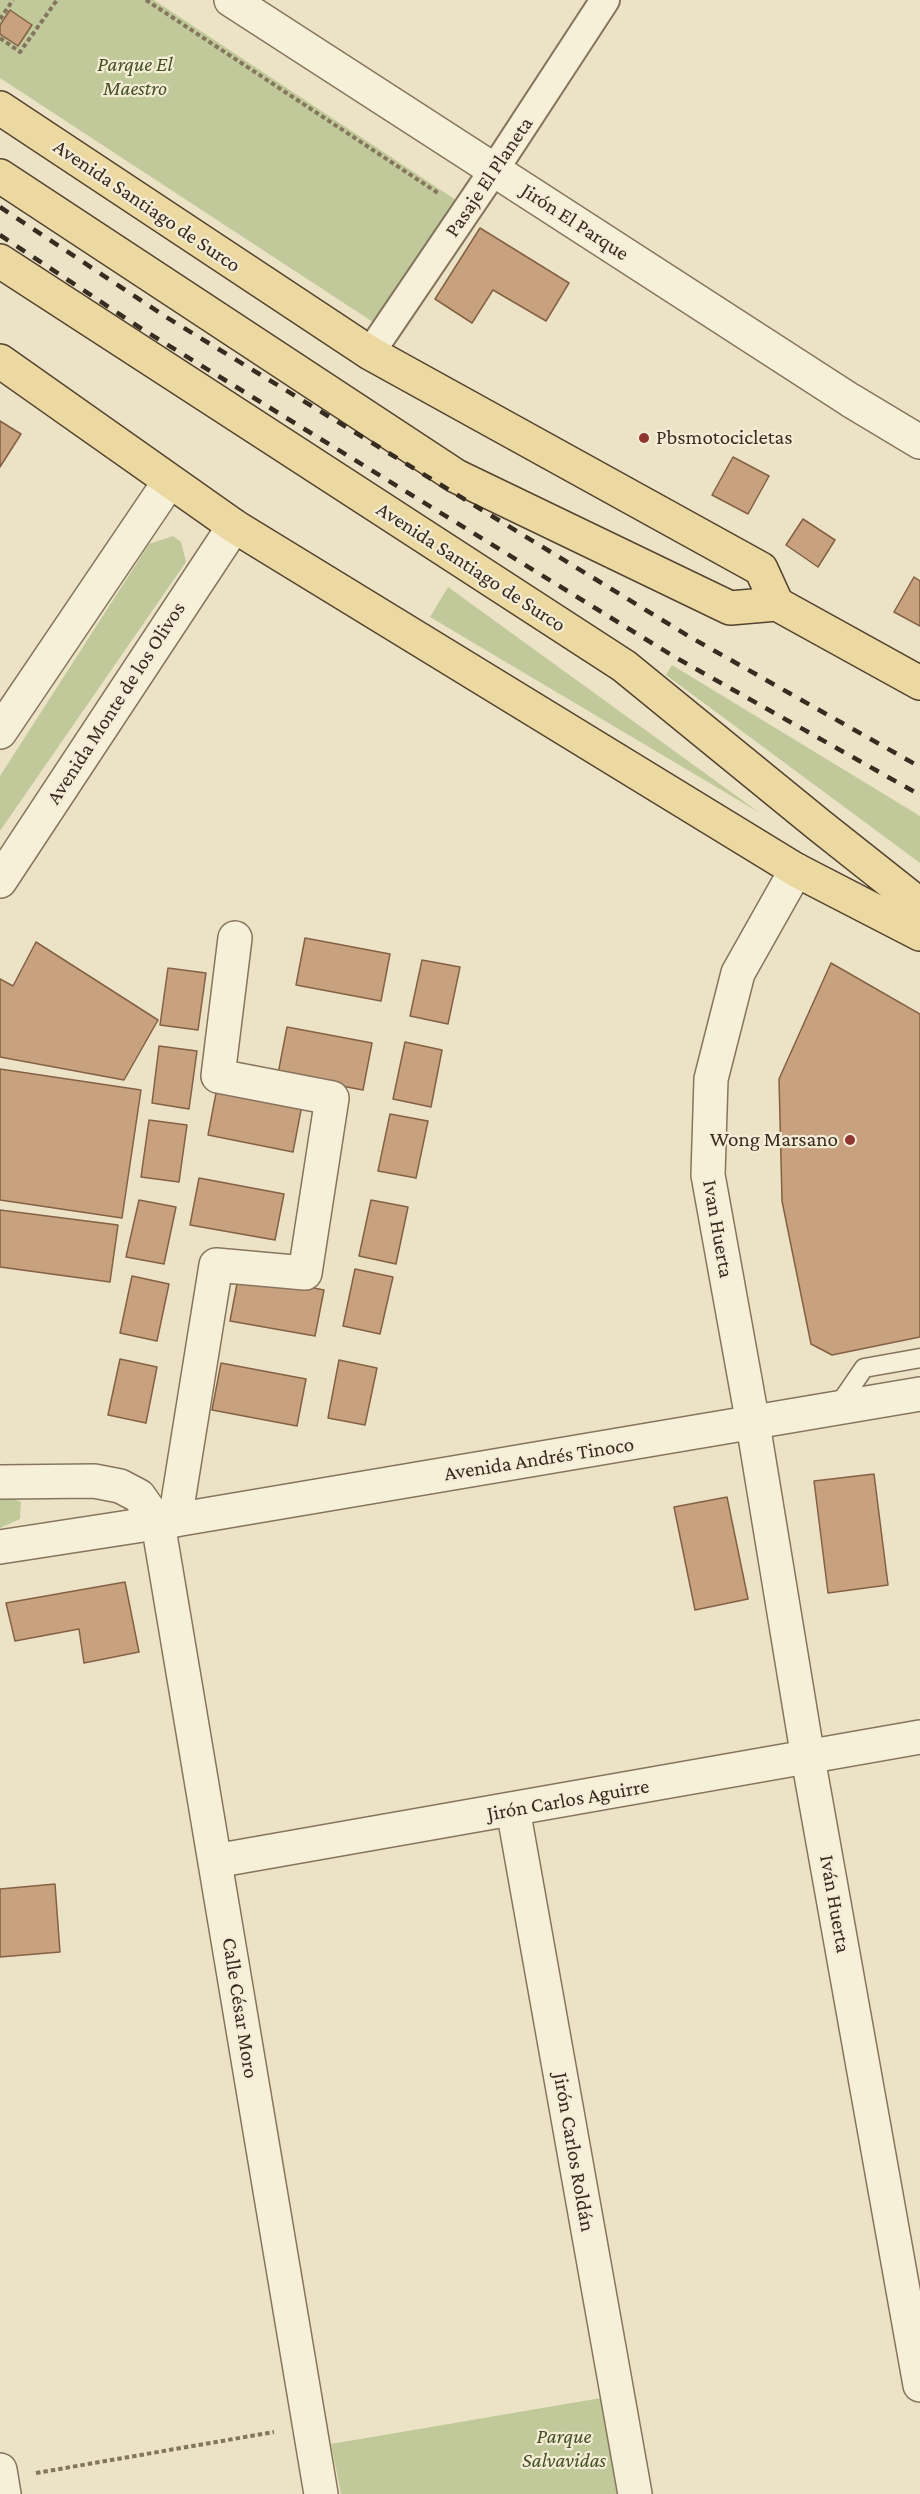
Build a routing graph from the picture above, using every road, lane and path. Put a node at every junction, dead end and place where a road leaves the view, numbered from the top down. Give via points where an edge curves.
1 (14, 0) edge
2 (57, 0) edge
3 (146, 0) edge
4 (231, 0) edge
5 (605, 0) edge
6 (0, 19) edge
7 (0, 38) edge
8 (0, 108) edge
9 (494, 170) junction
10 (0, 176) edge
11 (445, 198) dead end
12 (0, 261) edge
13 (0, 346) edge
14 (370, 353) junction
15 (12, 369) edge
16 (920, 442) edge
17 (169, 482) junction
18 (234, 526) junction
19 (777, 604) junction
20 (920, 682) edge
21 (0, 732) edge
22 (796, 870) junction
23 (0, 881) edge
24 (920, 905) edge
25 (920, 934) edge
26 (235, 938) dead end
27 (920, 1358) edge
28 (920, 1394) edge
29 (836, 1409) junction
30 (753, 1424) junction
31 (0, 1482) edge
32 (167, 1521) junction
33 (0, 1547) edge
34 (920, 1737) edge
35 (808, 1758) junction
36 (513, 1809) junction
37 (215, 1861) junction
38 (920, 2385) edge
39 (284, 2431) dead end
40 (15, 2472) edge
41 (4, 2494) edge
42 (321, 2494) edge
43 (635, 2494) edge

1 - 6 path
2 - 7 path via 20,52
3 - 11 path
4 - 9 street, Jirón El Parque
5 - 9 street, Pasaje El Planeta
8 - 14 main road, Avenida Santiago de Surco
9 - 14 street, Pasaje El Planeta
9 - 16 street, Jirón El Parque
10 - 19 main road via 456,476 730,608
12 - 24 main road, Avenida Santiago de Surco via 624,666
13 - 15 main road
14 - 19 main road, Avenida Santiago de Surco via 761,569
15 - 17 main road
17 - 18 main road
17 - 21 street
18 - 22 main road
18 - 23 street, Avenida Monte de los Olivos
19 - 20 main road
22 - 25 main road
22 - 30 street, Ivan Huerta via 738,973 711,1080 708,1175
26 - 32 street via 218,1076 332,1098 304,1274 216,1265
27 - 29 lane via 864,1368
28 - 29 street, Avenida Andrés Tinoco
29 - 30 street, Avenida Andrés Tinoco
30 - 32 street, Avenida Andrés Tinoco
30 - 35 street, Iván Huerta
31 - 32 street via 94,1481 120,1486 140,1496
32 - 33 street, Avenida Andrés Tinoco
32 - 37 street, Calle César Moro
34 - 35 street, Jirón Carlos Aguirre
35 - 36 street, Jirón Carlos Aguirre
35 - 38 street, Iván Huerta
36 - 37 street, Jirón Carlos Aguirre
36 - 43 street, Jirón Carlos Roldán
37 - 42 street, Calle César Moro
39 - 40 path
40 - 41 street

